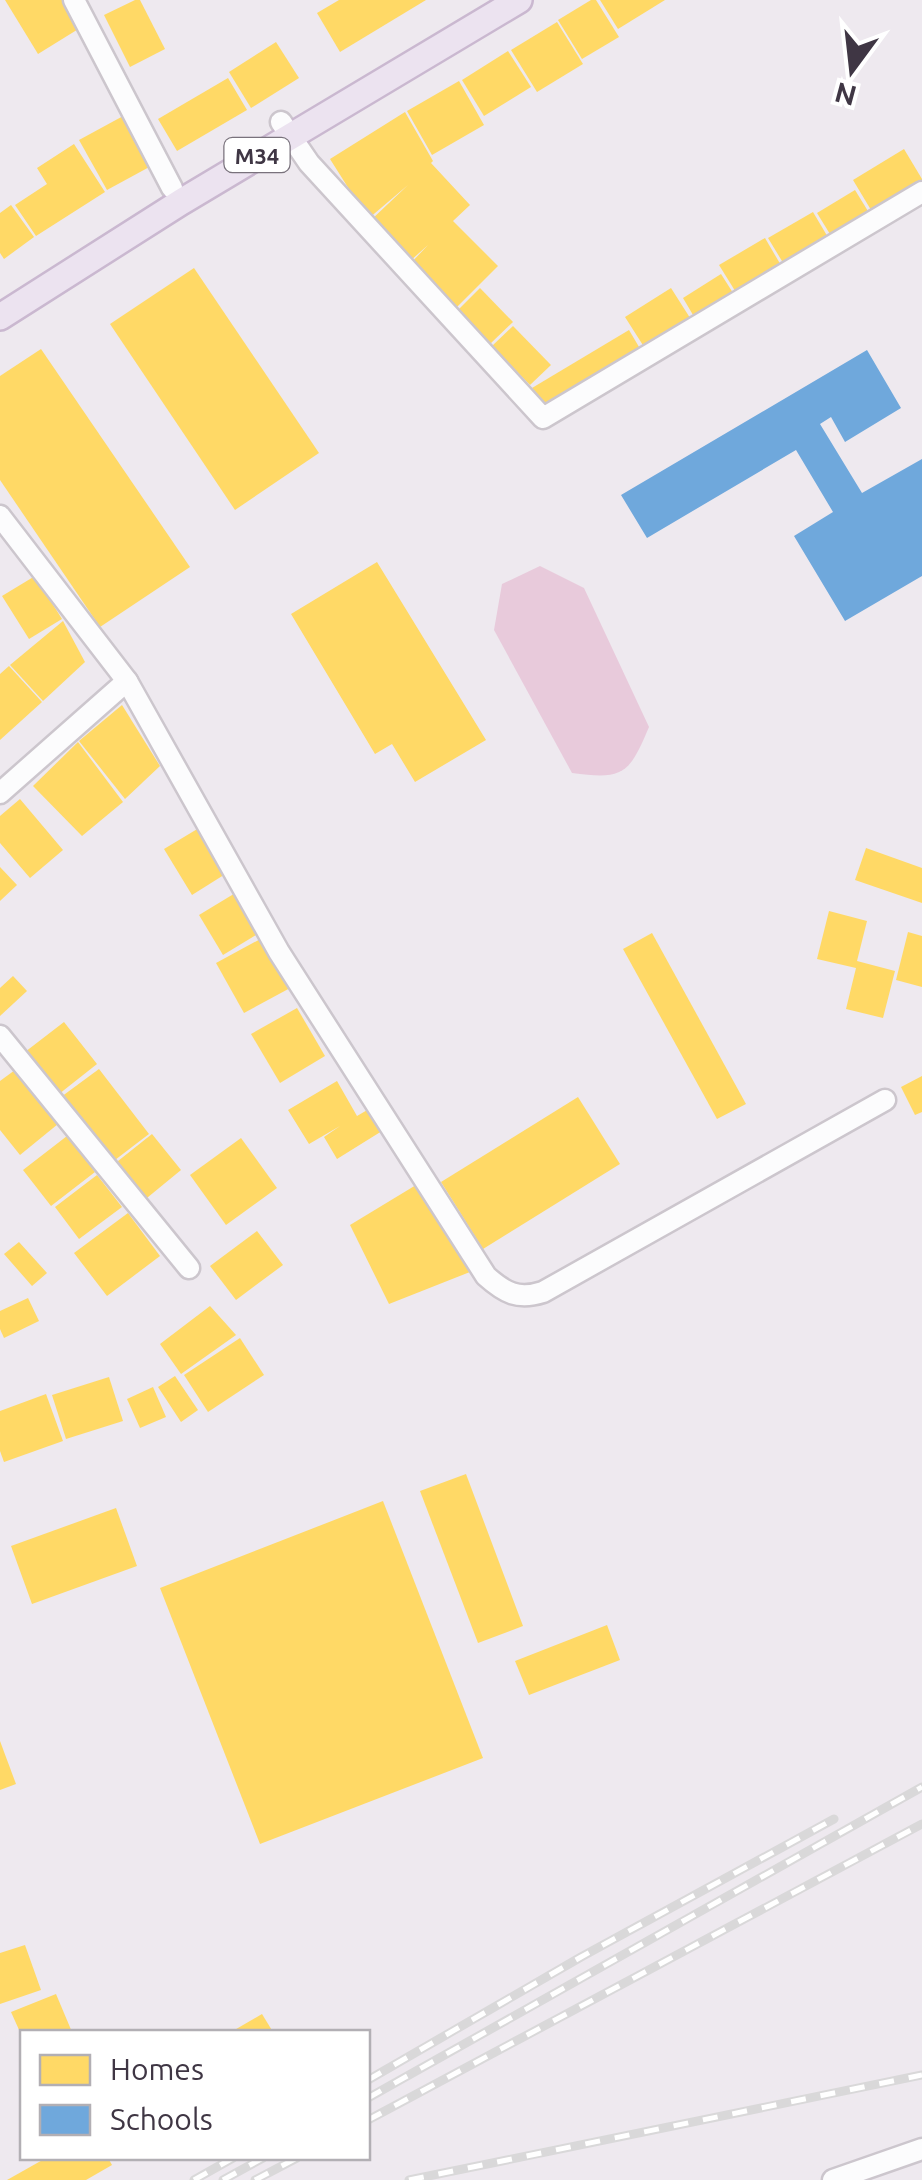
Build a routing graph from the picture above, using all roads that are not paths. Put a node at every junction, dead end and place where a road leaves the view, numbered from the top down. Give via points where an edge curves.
1 (74, 0) edge
2 (486, 0) edge
3 (519, 0) edge
4 (285, 129) junction
5 (172, 188) junction
6 (922, 192) edge
7 (0, 296) edge
8 (0, 317) edge
9 (0, 516) edge
10 (128, 680) junction
11 (0, 792) edge
12 (0, 1036) edge
13 (886, 1100) dead end
14 (189, 1268) dead end
15 (922, 2150) edge
16 (833, 2180) edge

1 - 5 street
2 - 4 main road, M34
3 - 4 main road, M34
4 - 5 main road, M34
4 - 6 street via 308,163 544,418
4 - 8 main road, M34
5 - 7 main road, M34
9 - 10 street
10 - 11 street
10 - 13 street via 279,952 486,1276 505,1292 543,1292
12 - 14 street
15 - 16 street

